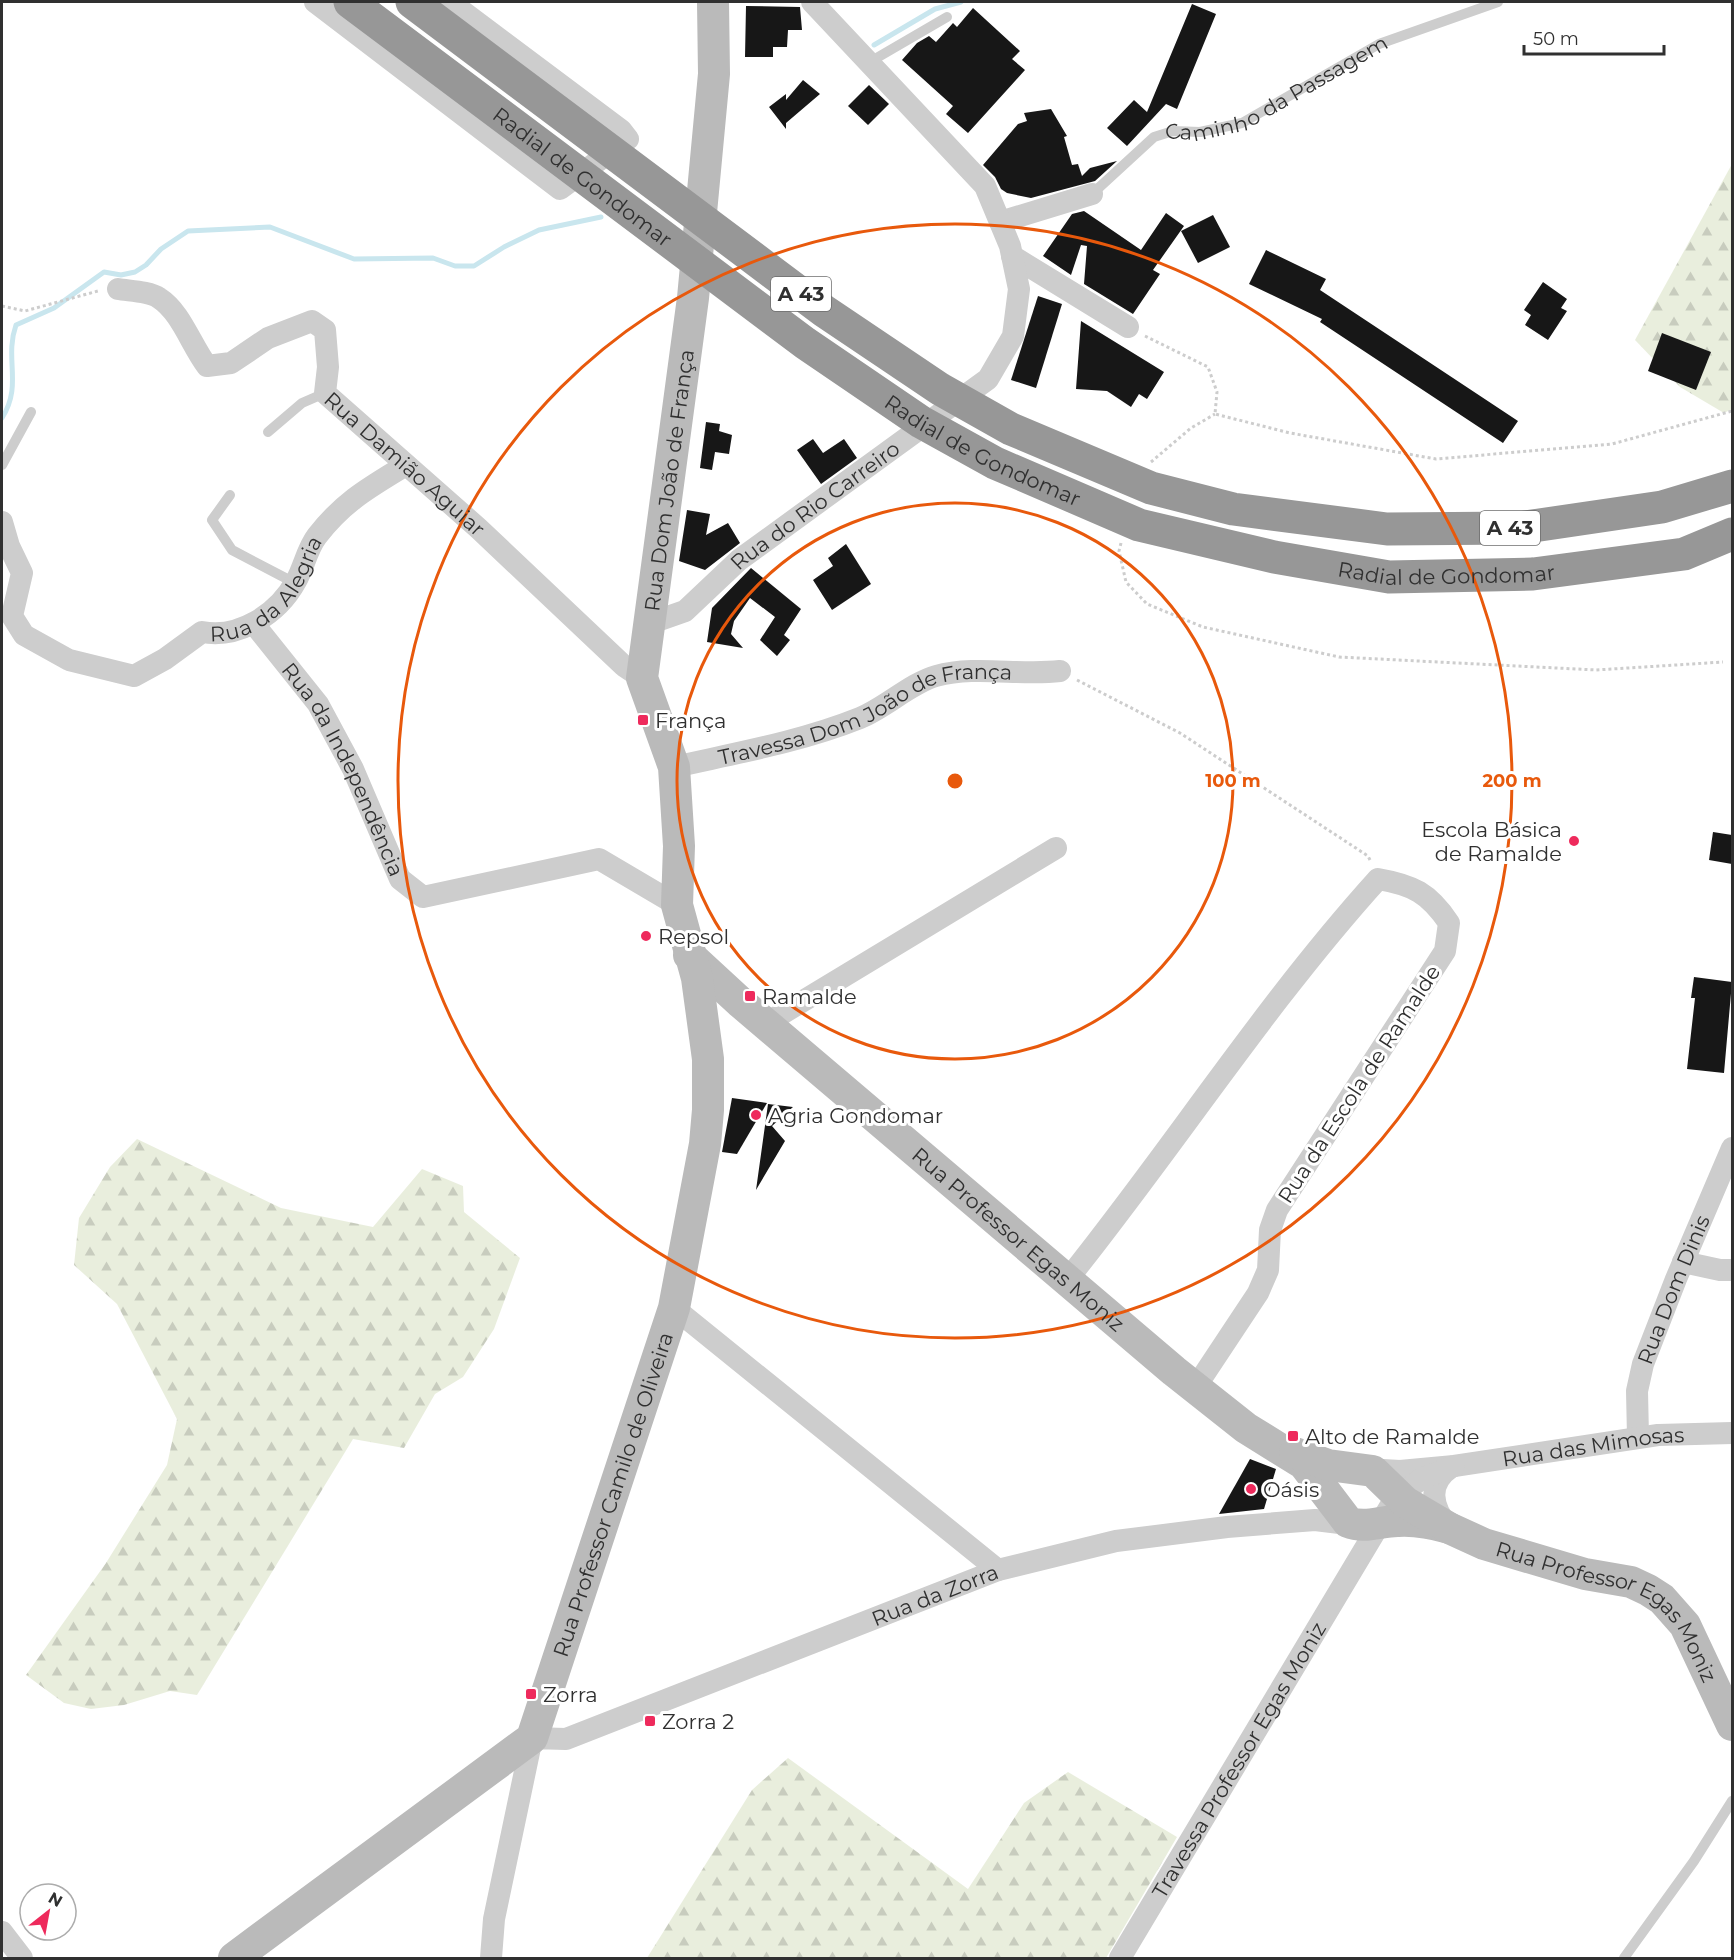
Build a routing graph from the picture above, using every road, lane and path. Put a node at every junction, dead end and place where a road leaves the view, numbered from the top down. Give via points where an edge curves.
1 (315, 2) edge
2 (350, 2) edge
3 (412, 2) edge
4 (450, 2) edge
5 (713, 2) edge
6 (812, 2) edge
7 (1498, 2) edge
8 (947, 18) dead end
9 (868, 63) junction
10 (1092, 194) joint
11 (1000, 222) junction
12 (1012, 256) junction
13 (118, 289) joint
14 (2, 306) edge
15 (1128, 327) joint
16 (326, 393) junction
17 (1732, 411) edge
18 (31, 412) dead end
19 (1215, 414) junction
20 (268, 432) dead end
21 (2, 465) edge
22 (406, 465) junction
23 (1147, 469) dead end
24 (1732, 486) edge
25 (230, 495) dead end
26 (2, 522) edge
27 (1732, 534) edge
28 (1121, 540) dead end
29 (1732, 548) edge
30 (1684, 554) junction
31 (296, 583) junction
32 (254, 624) junction
33 (648, 624) junction
34 (1723, 662) dead end
35 (1060, 671) joint
36 (642, 678) junction
37 (674, 766) junction
38 (1056, 848) dead end
39 (1378, 879) junction
40 (677, 904) junction
41 (689, 954) junction
42 (765, 1024) junction
43 (1732, 1148) edge
44 (1683, 1262) junction
45 (1732, 1270) edge
46 (1067, 1280) junction
47 (674, 1308) junction
48 (1196, 1388) junction
49 (1732, 1433) edge
50 (1638, 1437) junction
51 (1273, 1443) junction
52 (1454, 1466) junction
53 (1362, 1517) junction
54 (1449, 1528) junction
55 (998, 1569) junction
56 (1732, 1725) edge
57 (532, 1738) junction
58 (1732, 1801) edge
59 (2, 1932) edge
60 (22, 1959) edge
61 (234, 1959) edge
62 (491, 1959) edge
63 (1120, 1959) edge
64 (1624, 1959) edge

1 - 4 street via 560,189 628,139
2 - 30 highway, Radial de Gondomar / A 43 via 805,343 921,422 995,463 1072,498 1139,525 1225,546 1389,577 1533,574
3 - 24 highway, Radial de Gondomar / A 43 via 824,311 940,389 1011,429 1151,488 1233,509 1387,529 1519,528 1662,507
5 - 33 main road, Rua Dom João de França via 714,74 693,298
6 - 9 street, Rua do Rio Carreiro
7 - 10 lane, Caminho da Passagem via 1379,44 1242,123 1154,137
8 - 9 lane
9 - 11 street, Rua do Rio Carreiro via 985,186
10 - 11 street, Caminho da Passagem
11 - 12 street, Rua do Rio Carreiro
12 - 15 street
12 - 33 street, Rua do Rio Carreiro via 1020,289 1013,336 988,379 756,546 685,611
13 - 14 path via 87,292 25,311
13 - 16 street, Rua Damião Aguiar via 158,297 178,316 193,348 207,366 231,363 267,338 312,321 325,330
15 - 19 path via 1208,367 1217,392
16 - 20 lane via 302,403
16 - 22 street, Rua Damião Aguiar
17 - 19 path via 1612,444 1436,459 1290,433
18 - 21 lane
19 - 23 path via 1191,428 1153,459
22 - 31 street, Rua da Alegria via 349,500 315,538
22 - 36 street, Rua Damião Aguiar via 624,666
25 - 31 lane via 212,520 232,550
26 - 32 street, Rua da Alegria via 22,573 12,616 24,635 69,660 134,676 202,632 215,634
27 - 30 highway, Radial de Gondomar / A 43
28 - 34 path via 1119,550 1126,582 1147,604 1203,627 1339,657 1596,670
29 - 30 highway
31 - 32 street, Rua da Alegria
32 - 40 street, Rua da Independência via 318,704 354,769 399,879 423,897 599,859
33 - 36 main road, Rua Dom João de França
35 - 37 street, Travessa Dom João de França via 1036,674 987,670 935,676 862,718 784,743
35 - 39 path via 1180,733 1291,804 1368,856
36 - 37 main road, Rua Dom João de França
37 - 40 main road, Rua Dom João de França via 679,846
38 - 42 street
39 - 46 street via 1299,973
39 - 48 street, Rua da Escola de Ramalde via 1406,884 1435,901 1449,922 1445,951 1277,1210 1270,1230 1268,1270 1258,1293
40 - 41 main road, Rua Dom João de França
41 - 42 main road, Rua Professor Egas Moniz
41 - 47 main road, Rua Professor Camilo de Oliveira via 703,1012 708,1110
42 - 46 main road, Rua Professor Egas Moniz
43 - 44 street, Rua Dom Dinis
44 - 45 street
44 - 50 street, Rua Dom Dinis via 1644,1365 1638,1391
46 - 48 main road, Rua Professor Egas Moniz
47 - 55 street
47 - 57 main road, Rua Professor Camilo de Oliveira
48 - 51 main road, Rua Professor Egas Moniz via 1246,1428
49 - 50 street, Rua das Mimosas
50 - 52 street, Rua das Mimosas
51 - 53 main road, Rua Professor Egas Moniz via 1304,1464
51 - 53 main road, Rua Professor Egas Moniz via 1312,1460
52 - 53 street, Rua das Mimosas via 1421,1479
52 - 53 street, Rua das Mimosas via 1400,1471
52 - 54 street via 1442,1474 1433,1492 1438,1515
53 - 54 main road, Rua Professor Egas Moniz
53 - 54 main road, Rua Professor Egas Moniz
53 - 55 street, Rua da Zorra via 1285,1521 1116,1541
53 - 63 street, Travessa Professor Egas Moniz
54 - 56 main road, Rua Professor Egas Moniz via 1520,1556 1631,1582 1662,1599 1685,1625
55 - 57 street, Rua da Zorra via 566,1739
57 - 61 main road
57 - 62 street via 494,1918
58 - 64 lane
59 - 60 street

